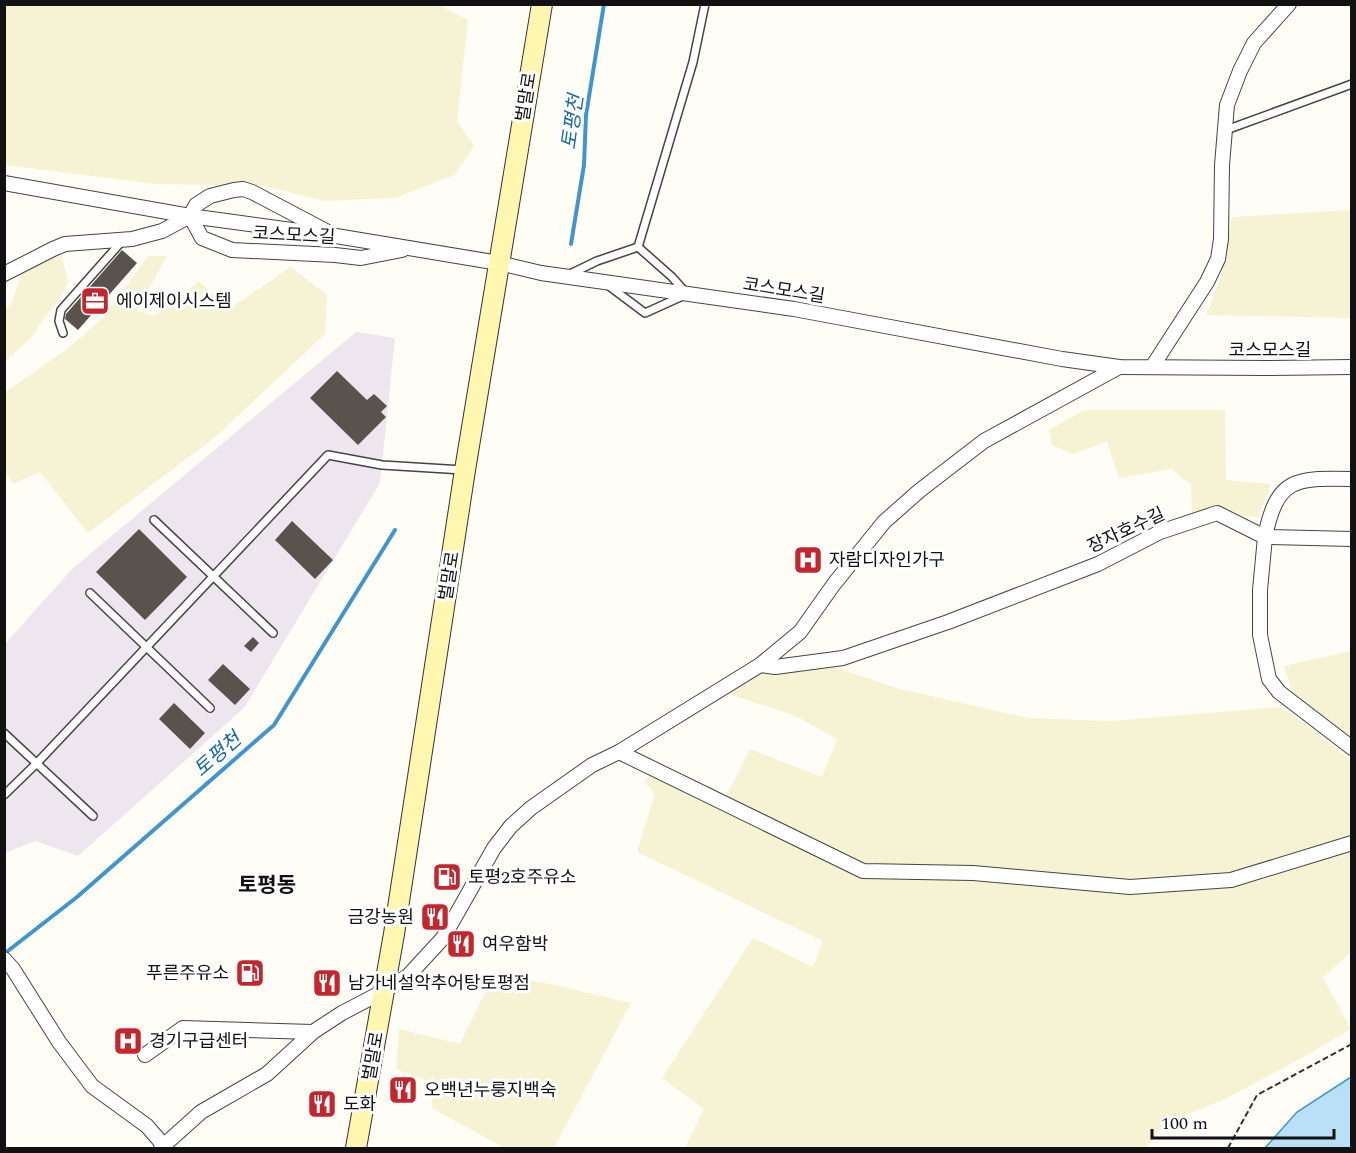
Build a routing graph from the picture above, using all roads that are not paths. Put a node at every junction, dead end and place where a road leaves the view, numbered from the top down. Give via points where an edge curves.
1 (705, 4) edge
2 (1289, 4) edge
3 (540, 5) edge
4 (1352, 84) edge
5 (1226, 130) junction
6 (4, 183) edge
7 (190, 216) junction
8 (336, 236) junction
9 (123, 239) junction
10 (638, 247) junction
11 (411, 248) junction
12 (499, 263) junction
13 (4, 274) edge
14 (567, 275) junction
15 (605, 282) junction
16 (687, 294) junction
17 (63, 333) dead end
18 (1119, 367) junction
19 (1152, 367) junction
20 (1352, 367) edge
21 (465, 470) junction
22 (1352, 479) edge
23 (154, 520) dead end
24 (1265, 537) junction
25 (1352, 539) edge
26 (212, 576) junction
27 (90, 593) dead end
28 (273, 633) dead end
29 (147, 647) junction
30 (760, 665) junction
31 (210, 708) dead end
32 (4, 733) edge
33 (1352, 748) edge
34 (619, 752) junction
35 (37, 763) junction
36 (4, 795) edge
37 (93, 816) dead end
38 (1352, 843) edge
39 (5, 960) edge
40 (384, 991) junction
41 (313, 1032) junction
42 (145, 1055) dead end
43 (163, 1148) edge
44 (356, 1149) edge

1 - 10 lane via 693,62
2 - 5 street via 1254,43 1227,105
3 - 12 street, 벌말로
4 - 5 lane
5 - 19 street via 1218,259
6 - 7 street, 코스모스길
7 - 8 street, 코스모스길
7 - 8 street, 코스모스길 via 201,200 243,189
7 - 9 street, 코스모스길 via 162,231
7 - 11 street, 코스모스길 via 202,238 232,250 367,258
8 - 11 street, 코스모스길
9 - 13 street, 코스모스길 via 65,244
9 - 17 lane via 61,310
10 - 14 lane
10 - 16 lane
11 - 12 street, 코스모스길
12 - 14 street, 코스모스길
12 - 21 street, 벌말로
14 - 15 street, 코스모스길
15 - 16 street, 코스모스길
15 - 16 lane via 645,313
16 - 18 street, 코스모스길 via 795,309
18 - 19 street, 코스모스길
18 - 30 street via 984,441 919,491 884,522 800,632
19 - 20 street, 코스모스길
21 - 26 lane via 382,465 328,455
21 - 40 street, 벌말로
22 - 24 street via 1318,478 1297,481 1286,488 1273,506
23 - 26 lane
24 - 25 street
24 - 30 street, 장자호수길 via 1217,513 1160,532 1098,564 843,658 775,667
24 - 33 street via 1260,635 1269,679 1279,692
26 - 28 lane
26 - 29 lane
27 - 29 lane
29 - 31 lane
29 - 35 lane
30 - 34 street
32 - 35 lane
34 - 38 street via 863,871 973,873 1130,887 1231,880
34 - 40 street via 555,790 512,826 443,938 408,976
35 - 36 lane
35 - 37 lane
39 - 43 street via 92,1086 147,1126
40 - 41 street
40 - 44 street, 벌말로
41 - 42 street via 183,1028
41 - 43 street via 267,1074 201,1112

